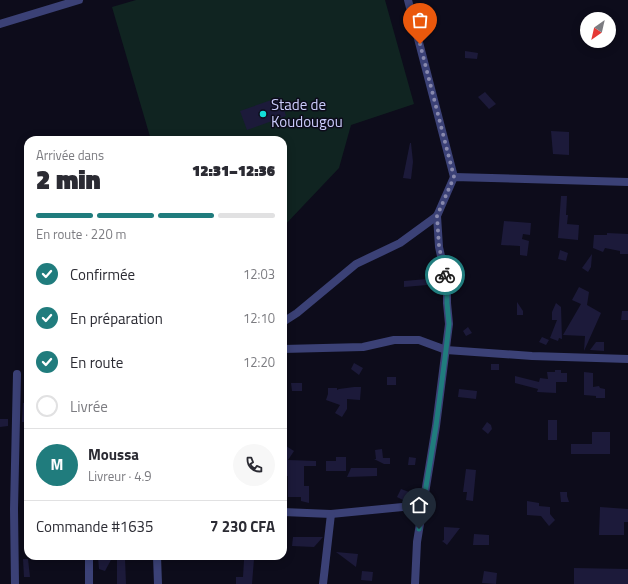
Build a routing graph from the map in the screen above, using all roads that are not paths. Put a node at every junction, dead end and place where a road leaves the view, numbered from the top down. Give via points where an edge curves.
1 (79, 0) edge
2 (408, 0) edge
3 (0, 24) edge
4 (454, 177) junction
5 (628, 182) edge
6 (437, 216) junction
7 (287, 319) edge
8 (287, 349) edge
9 (446, 350) junction
10 (628, 359) edge
11 (17, 374) dead end
12 (423, 505) junction
13 (287, 512) edge
14 (331, 514) junction
15 (89, 560) edge
16 (157, 560) edge
17 (14, 584) edge
18 (89, 584) edge
19 (158, 584) edge
20 (323, 584) edge
21 (415, 584) edge

1 - 3 street
2 - 4 street
4 - 5 street
4 - 6 street
6 - 7 street via 400,243 356,264
6 - 9 street via 439,246 447,284 449,324
8 - 9 street via 363,347 394,340 419,340
9 - 10 street
9 - 12 street
11 - 17 street
12 - 14 street
12 - 21 street via 417,542
13 - 14 street
14 - 20 street
15 - 18 street
16 - 19 street

